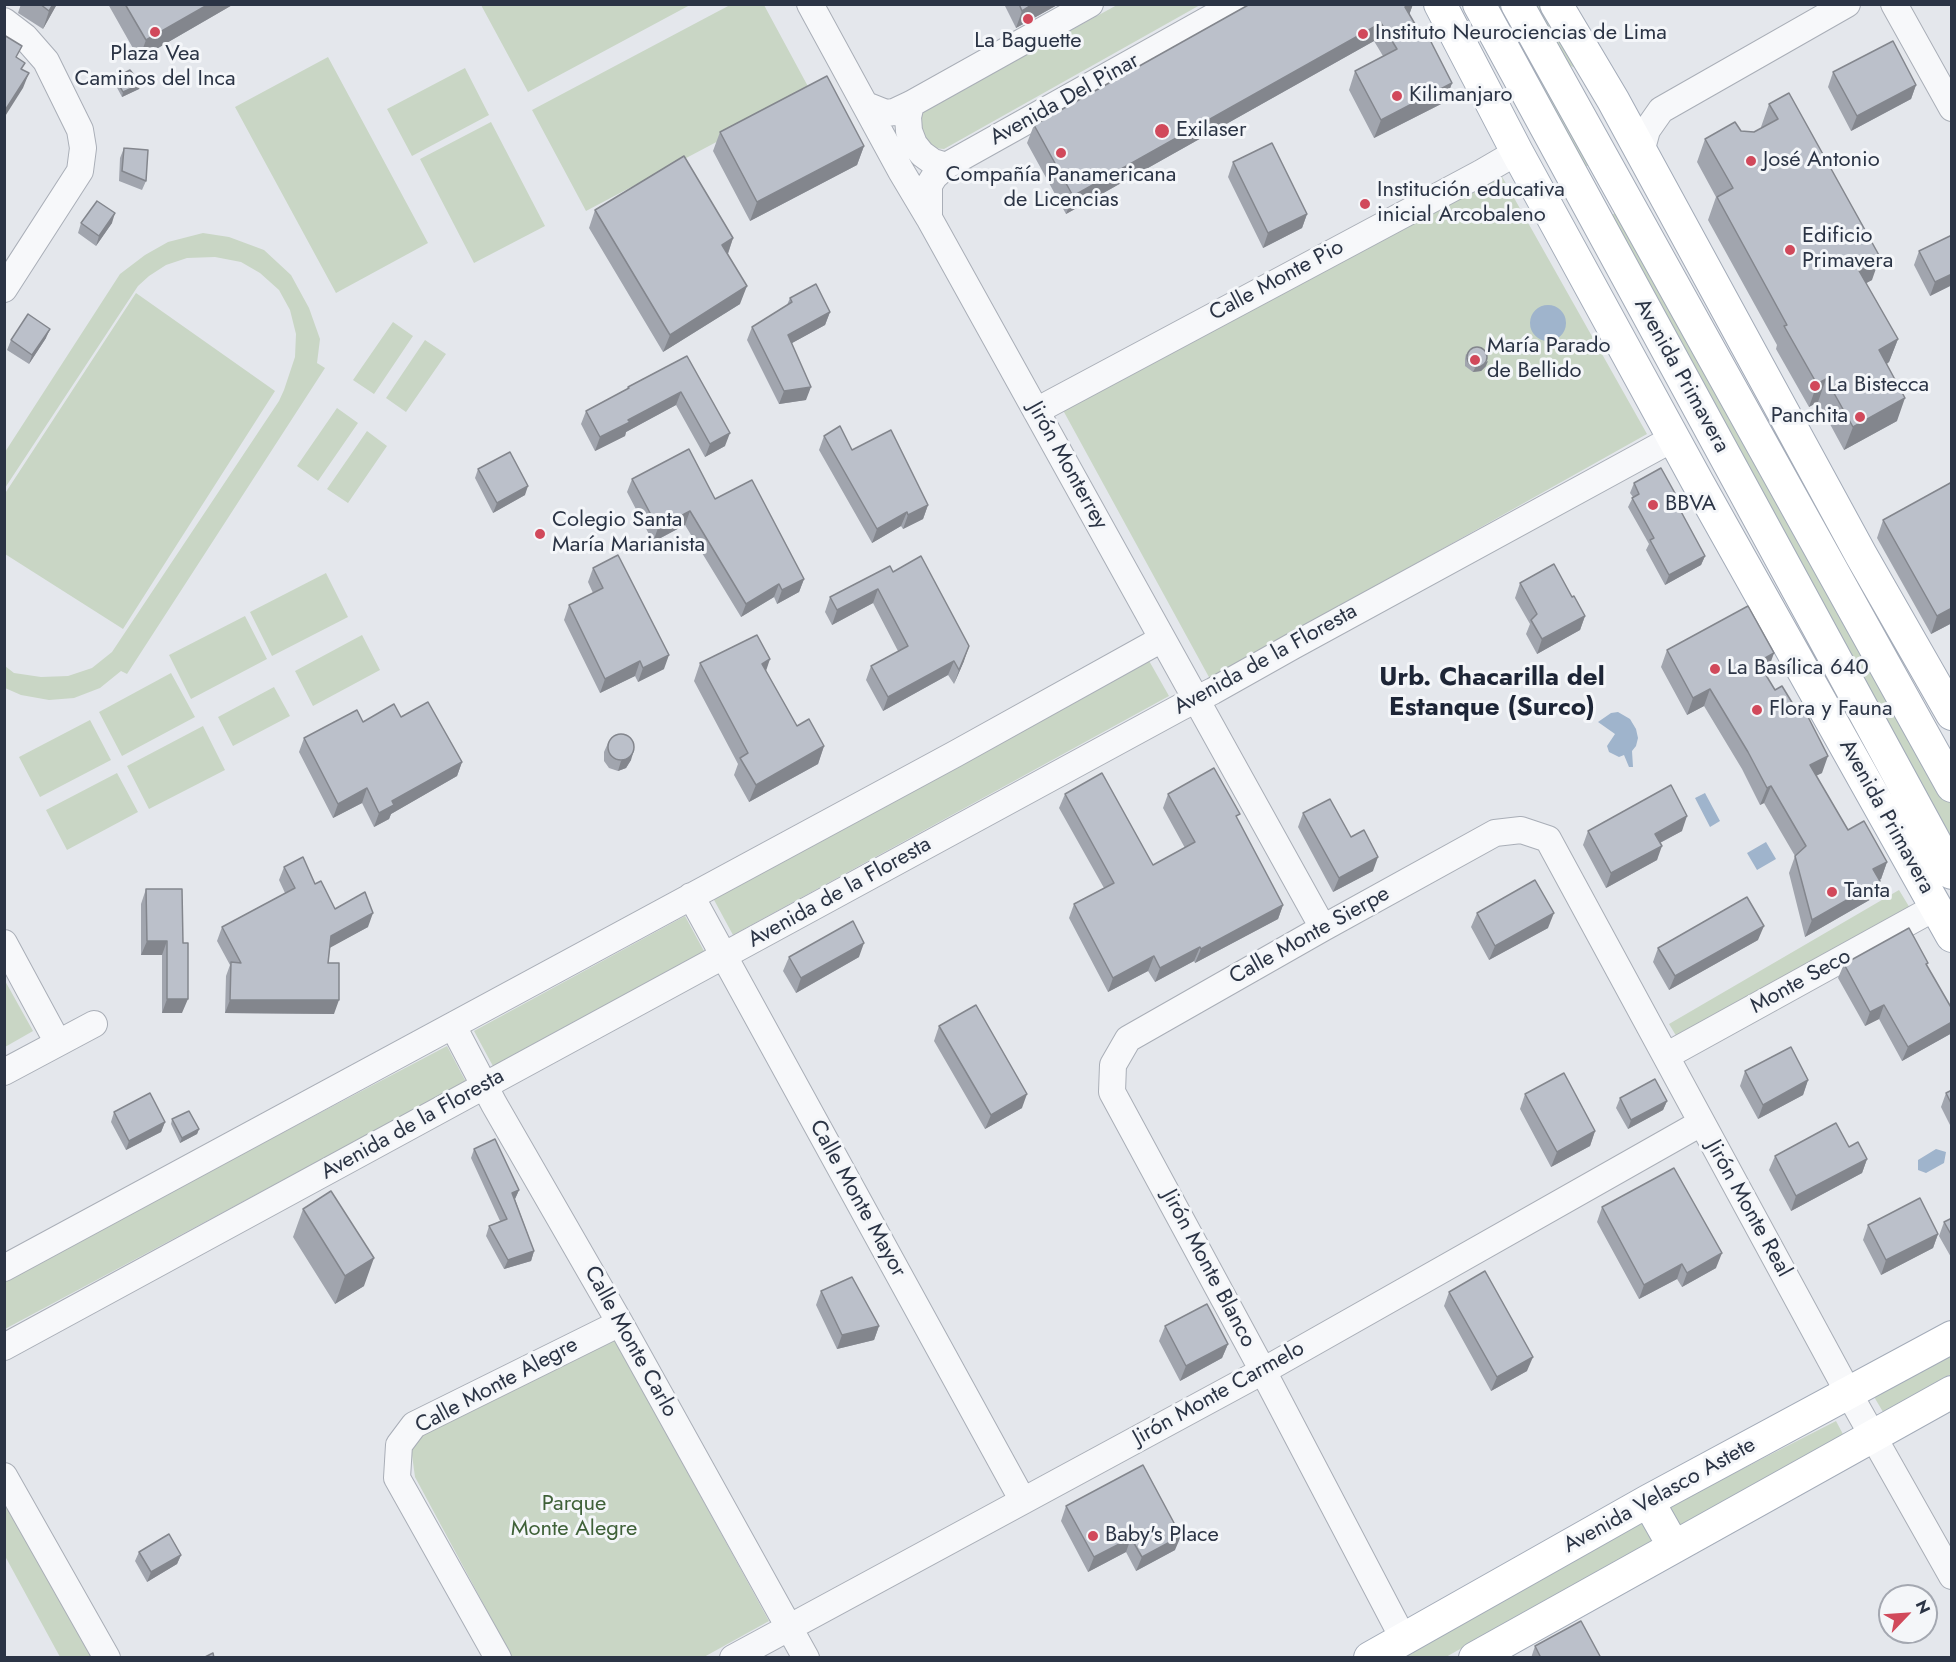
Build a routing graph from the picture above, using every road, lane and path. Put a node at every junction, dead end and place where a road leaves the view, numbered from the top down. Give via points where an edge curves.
1 (810, 4) edge
2 (1090, 4) edge
3 (1236, 4) edge
4 (1440, 4) edge
5 (1479, 4) edge
6 (1517, 4) edge
7 (1556, 4) edge
8 (1847, 4) edge
9 (1894, 4) edge
10 (4, 21) edge
11 (1549, 61) junction
12 (1517, 75) junction
13 (1613, 100) junction
14 (911, 104) junction
15 (866, 105) junction
16 (1952, 108) edge
17 (1661, 110) junction
18 (1517, 152) junction
19 (1641, 152) junction
20 (946, 166) junction
21 (1610, 170) junction
22 (1582, 195) junction
23 (1552, 213) junction
24 (929, 218) junction
25 (4, 289) edge
26 (1036, 411) junction
27 (1674, 438) junction
28 (1751, 505) junction
29 (1721, 522) junction
30 (1875, 578) junction
31 (1845, 595) junction
32 (1162, 639) junction
33 (1196, 699) junction
34 (1952, 714) edge
35 (1952, 786) edge
36 (1548, 839) joint
37 (1952, 873) edge
38 (691, 896) junction
39 (1936, 907) junction
40 (1323, 928) junction
41 (1952, 936) edge
42 (4, 943) edge
43 (724, 956) junction
44 (94, 1024) dead end
45 (453, 1026) junction
46 (58, 1043) junction
47 (1666, 1056) junction
48 (4, 1072) edge
49 (485, 1086) junction
50 (1112, 1092) joint
51 (1701, 1123) junction
52 (4, 1268) edge
53 (620, 1323) junction
54 (1952, 1337) edge
55 (4, 1347) edge
56 (1263, 1371) junction
57 (1848, 1392) junction
58 (1952, 1392) edge
59 (1873, 1436) junction
60 (4, 1476) edge
61 (1023, 1501) junction
62 (1648, 1501) junction
63 (1674, 1547) junction
64 (1952, 1576) edge
65 (790, 1626) junction
66 (1403, 1638) junction
67 (107, 1658) edge
68 (498, 1658) edge
69 (733, 1658) edge
70 (806, 1658) edge
71 (1370, 1658) edge
72 (1475, 1658) edge

1 - 15 street, Jirón Monterrey
2 - 14 street
3 - 20 street, Avenida Del Pinar
4 - 18 main road, Avenida Primavera
5 - 12 main road, Avenida Primavera
6 - 11 main road, Avenida Primavera
7 - 13 main road
8 - 17 street
9 - 16 street
10 - 25 street via 46,61 80,130 83,148 80,171
11 - 13 main road
11 - 21 main road, Avenida Primavera
12 - 18 main road
12 - 22 main road, Avenida Primavera
13 - 17 street via 1636,109
13 - 19 main road
14 - 15 street via 886,113
14 - 20 street via 909,131 914,144 933,162
15 - 24 street, Jirón Monterrey
17 - 19 street via 1647,129
18 - 23 main road, Avenida Primavera
18 - 26 street, Calle Monte Pio
19 - 21 main road
19 - 30 main road
20 - 24 street, Avenida Del Pinar via 929,185
21 - 31 main road, Avenida Primavera
22 - 23 main road
22 - 28 main road, Avenida Primavera
23 - 27 main road, Avenida Primavera
24 - 26 street, Jirón Monterrey
26 - 32 street, Jirón Monterrey
27 - 29 main road, Avenida Primavera
27 - 33 street, Avenida de la Floresta
28 - 29 main road
28 - 37 main road, Avenida Primavera
29 - 39 main road, Avenida Primavera
30 - 31 main road
30 - 34 main road
31 - 35 main road, Avenida Primavera
32 - 33 street, Jirón Monterrey
32 - 38 street
33 - 40 street, Jirón Monterrey
33 - 43 street, Avenida de la Floresta
36 - 40 street, Calle Monte Sierpe via 1521,830 1495,833
36 - 47 street, Jirón Monte Real
38 - 43 street, Calle Monte Mayor
38 - 45 street
39 - 41 main road, Avenida Primavera
39 - 47 street, Monte Seco
40 - 50 street, Calle Monte Sierpe via 1128,1039 1113,1065
42 - 46 street
43 - 49 street, Avenida de la Floresta
43 - 61 street, Calle Monte Mayor
44 - 46 street
45 - 49 street, Calle Monte Carlo
45 - 52 street
46 - 48 street
47 - 51 street, Jirón Monte Real
49 - 53 street, Calle Monte Carlo
49 - 55 street, Avenida de la Floresta
50 - 56 street, Jirón Monte Blanco
51 - 56 street, Jirón Monte Carmelo
51 - 57 street, Jirón Monte Real
53 - 65 street, Calle Monte Carlo
53 - 68 street, Calle Monte Alegre via 414,1425 399,1445 397,1478
54 - 57 main road, Avenida Velasco Astete
56 - 61 street, Jirón Monte Carmelo
56 - 66 street, Jirón Monte Blanco
57 - 59 street, Jirón Monte Real
57 - 62 main road, Avenida Velasco Astete
58 - 59 main road
59 - 63 main road
59 - 64 street, Jirón Monte Real
60 - 67 street
61 - 65 street, Jirón Monte Carmelo
62 - 63 main road
62 - 66 main road, Avenida Velasco Astete
63 - 72 main road
65 - 69 street, Jirón Monte Carmelo
65 - 70 street, Calle Monte Carlo
66 - 71 main road, Avenida Velasco Astete

